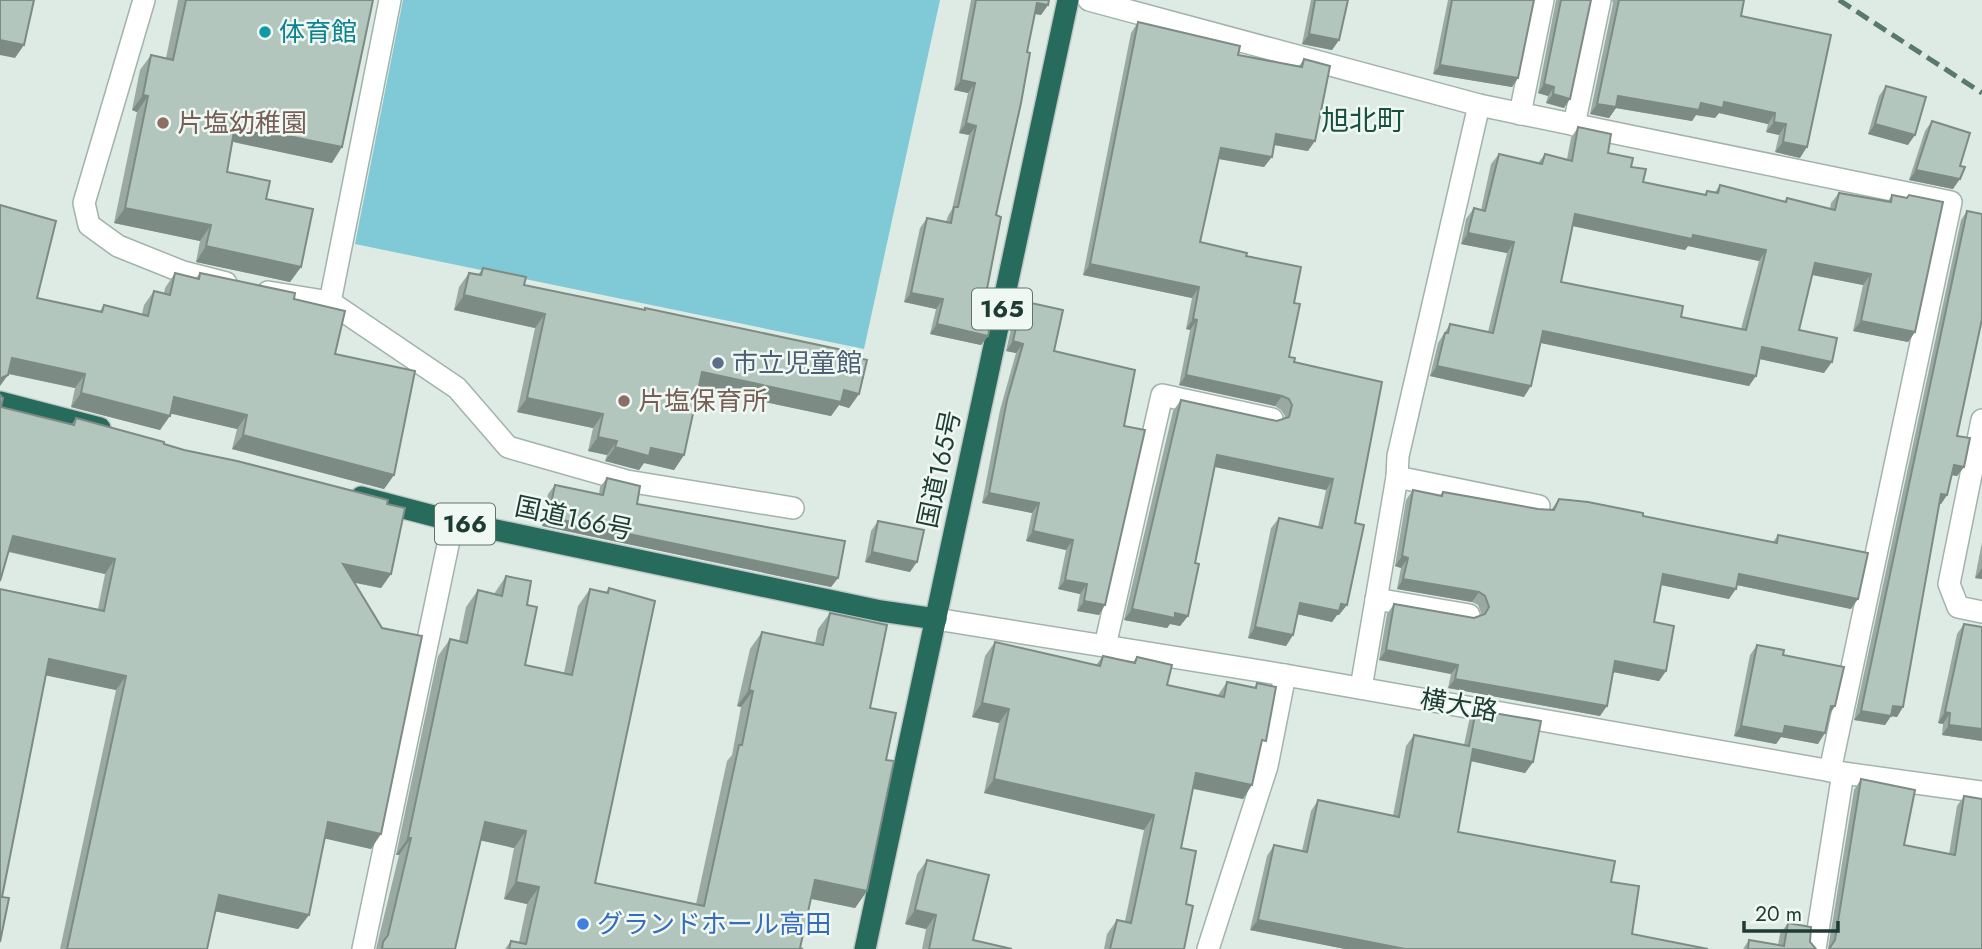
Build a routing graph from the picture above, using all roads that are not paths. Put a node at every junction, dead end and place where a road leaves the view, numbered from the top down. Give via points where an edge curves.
1 (144, 0) edge
2 (390, 0) edge
3 (1068, 0) edge
4 (1089, 0) edge
5 (1544, 0) edge
6 (1600, 0) edge
7 (1479, 105) junction
8 (1520, 114) junction
9 (1574, 125) junction
10 (330, 302) junction
11 (0, 402) edge
12 (1272, 419) edge
13 (1982, 420) edge
14 (120, 434) edge
15 (1397, 477) junction
16 (347, 493) edge
17 (1539, 506) edge
18 (793, 508) dead end
19 (453, 521) junction
20 (1376, 599) junction
21 (1982, 612) edge
22 (1469, 615) edge
23 (936, 619) junction
24 (1105, 646) junction
25 (1286, 676) junction
26 (1361, 688) junction
27 (1837, 772) junction
28 (1982, 792) edge
29 (363, 949) edge
30 (865, 949) edge
31 (1208, 949) edge
32 (1815, 949) edge

1 - 10 street via 84,203 89,225 118,246 183,272
2 - 10 street
3 - 23 highway, 国道165号 / 165
4 - 7 street
5 - 8 street
6 - 9 street
7 - 8 street
7 - 15 street via 1398,456
8 - 9 street
9 - 27 street via 1951,202
10 - 18 street via 457,388 508,447 627,481
11 - 14 highway
12 - 24 street via 1162,396
13 - 21 street via 1949,584 1958,607
15 - 17 street
15 - 20 street
16 - 19 highway, 国道166号 / 166
19 - 23 highway, 国道166号 / 166
19 - 29 street
20 - 22 street
20 - 26 street
23 - 24 street, 横大路
23 - 30 highway, 国道165号 / 165
24 - 25 street, 横大路
25 - 26 street, 横大路
25 - 31 street via 1268,766
26 - 27 street, 横大路
27 - 28 street, 横大路
27 - 32 street

